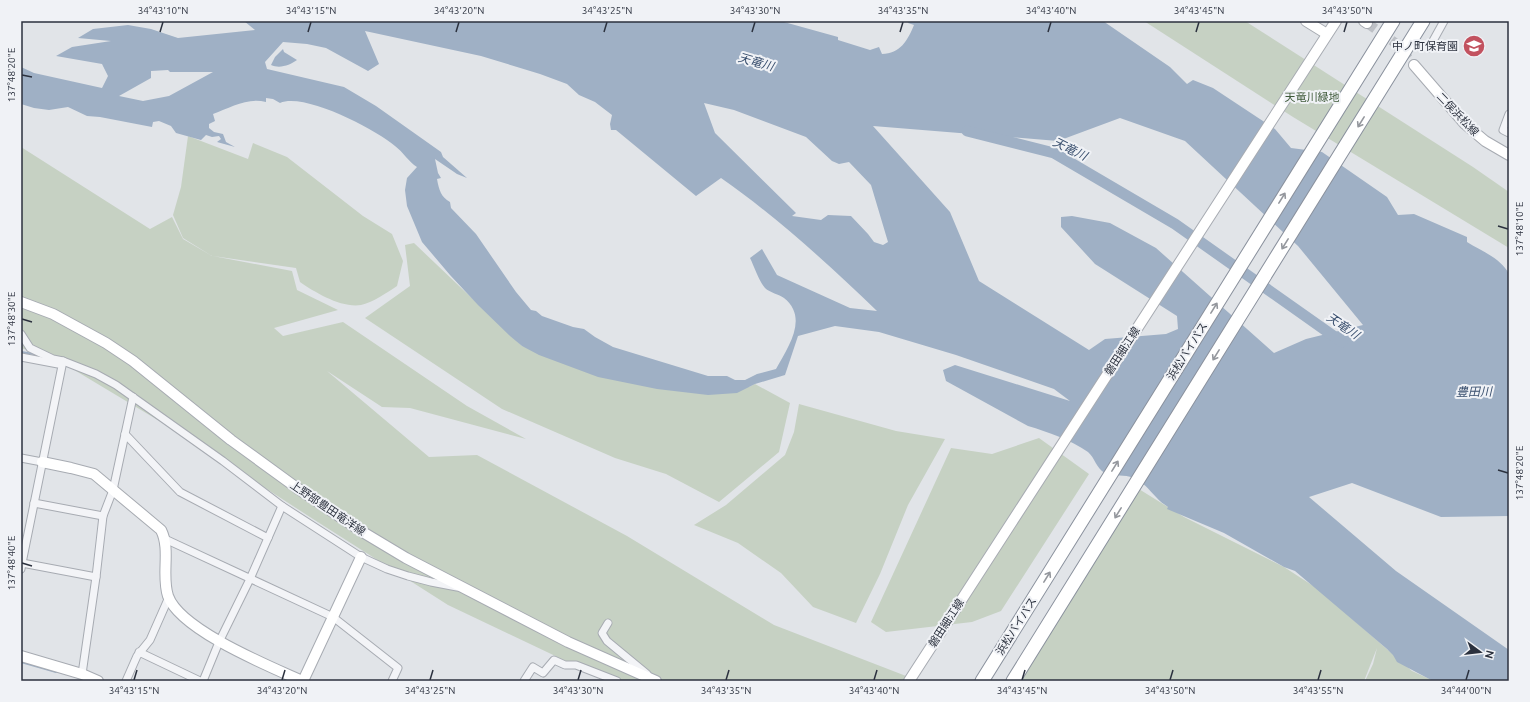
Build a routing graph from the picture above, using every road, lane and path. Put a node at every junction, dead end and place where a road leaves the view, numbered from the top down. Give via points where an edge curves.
1 (1306, 21) edge
2 (1336, 21) edge
3 (1383, 21) edge
4 (1393, 21) edge
5 (1423, 21) edge
6 (1429, 21) edge
7 (1444, 21) edge
8 (1327, 34) junction
9 (1429, 48) dead end
10 (1414, 65) tunnel mouth
11 (1361, 70) junction
12 (1381, 89) junction
13 (1509, 114) edge
14 (1509, 133) edge
15 (1509, 154) edge
16 (21, 302) edge
17 (21, 334) edge
18 (21, 357) edge
19 (62, 363) junction
20 (133, 397) junction
21 (125, 434) junction
22 (21, 458) edge
23 (42, 462) junction
24 (113, 490) junction
25 (34, 503) junction
26 (282, 506) junction
27 (103, 516) junction
28 (268, 538) junction
29 (165, 539) junction
30 (361, 557) junction
31 (21, 565) edge
32 (96, 577) junction
33 (250, 579) junction
34 (462, 588) junction
35 (169, 597) junction
36 (334, 617) junction
37 (608, 623) dead end
38 (219, 642) junction
39 (139, 652) junction
40 (21, 656) edge
41 (82, 674) junction
42 (605, 679) edge
43 (394, 680) edge
44 (655, 680) edge
45 (98, 681) edge
46 (126, 681) edge
47 (200, 681) edge
48 (203, 681) edge
49 (302, 681) edge
50 (524, 681) edge
51 (617, 681) edge
52 (909, 681) edge
53 (982, 681) edge
54 (1013, 681) edge

1 - 8 main road
2 - 8 main road, 磐田細江線
3 - 11 highway
4 - 11 highway, 浜松バイパス
5 - 12 highway
6 - 12 highway
7 - 9 street
8 - 52 main road, 磐田細江線
10 - 15 main road, 二俣浜松線 via 1465,124 1485,141
53 -> 11 highway, 浜松バイパス
12 -> 54 highway
13 - 14 street via 1503,130
16 - 34 main road, 上野部豊田竜洋線 via 53,314 106,343 297,488 367,535
17 - 19 street via 30,348
18 - 19 street
19 - 20 street via 96,374
19 - 23 street
20 - 21 street
20 - 26 street
21 - 24 street
21 - 28 street via 180,492
22 - 23 street
23 - 24 main road via 94,474
23 - 25 street
24 - 27 street
24 - 29 main road via 161,530
25 - 27 street
25 - 31 street
26 - 28 street
26 - 30 street
27 - 32 street
28 - 33 street
29 - 33 street
29 - 35 main road via 166,586
30 - 34 street via 408,576
30 - 36 main road
31 - 32 street
32 - 41 street
33 - 36 street
33 - 38 street
34 - 44 main road, 上野部豊田竜洋線 via 568,642
35 - 38 main road via 180,614
35 - 39 street via 150,640
36 - 43 street via 398,668
36 - 49 main road
37 - 44 street via 602,633 607,640
38 - 48 street
38 - 49 main road
39 - 46 street
39 - 47 street
40 - 41 main road
41 - 45 main road
42 - 50 street via 576,666 554,660 543,673 532,667
42 - 51 street

